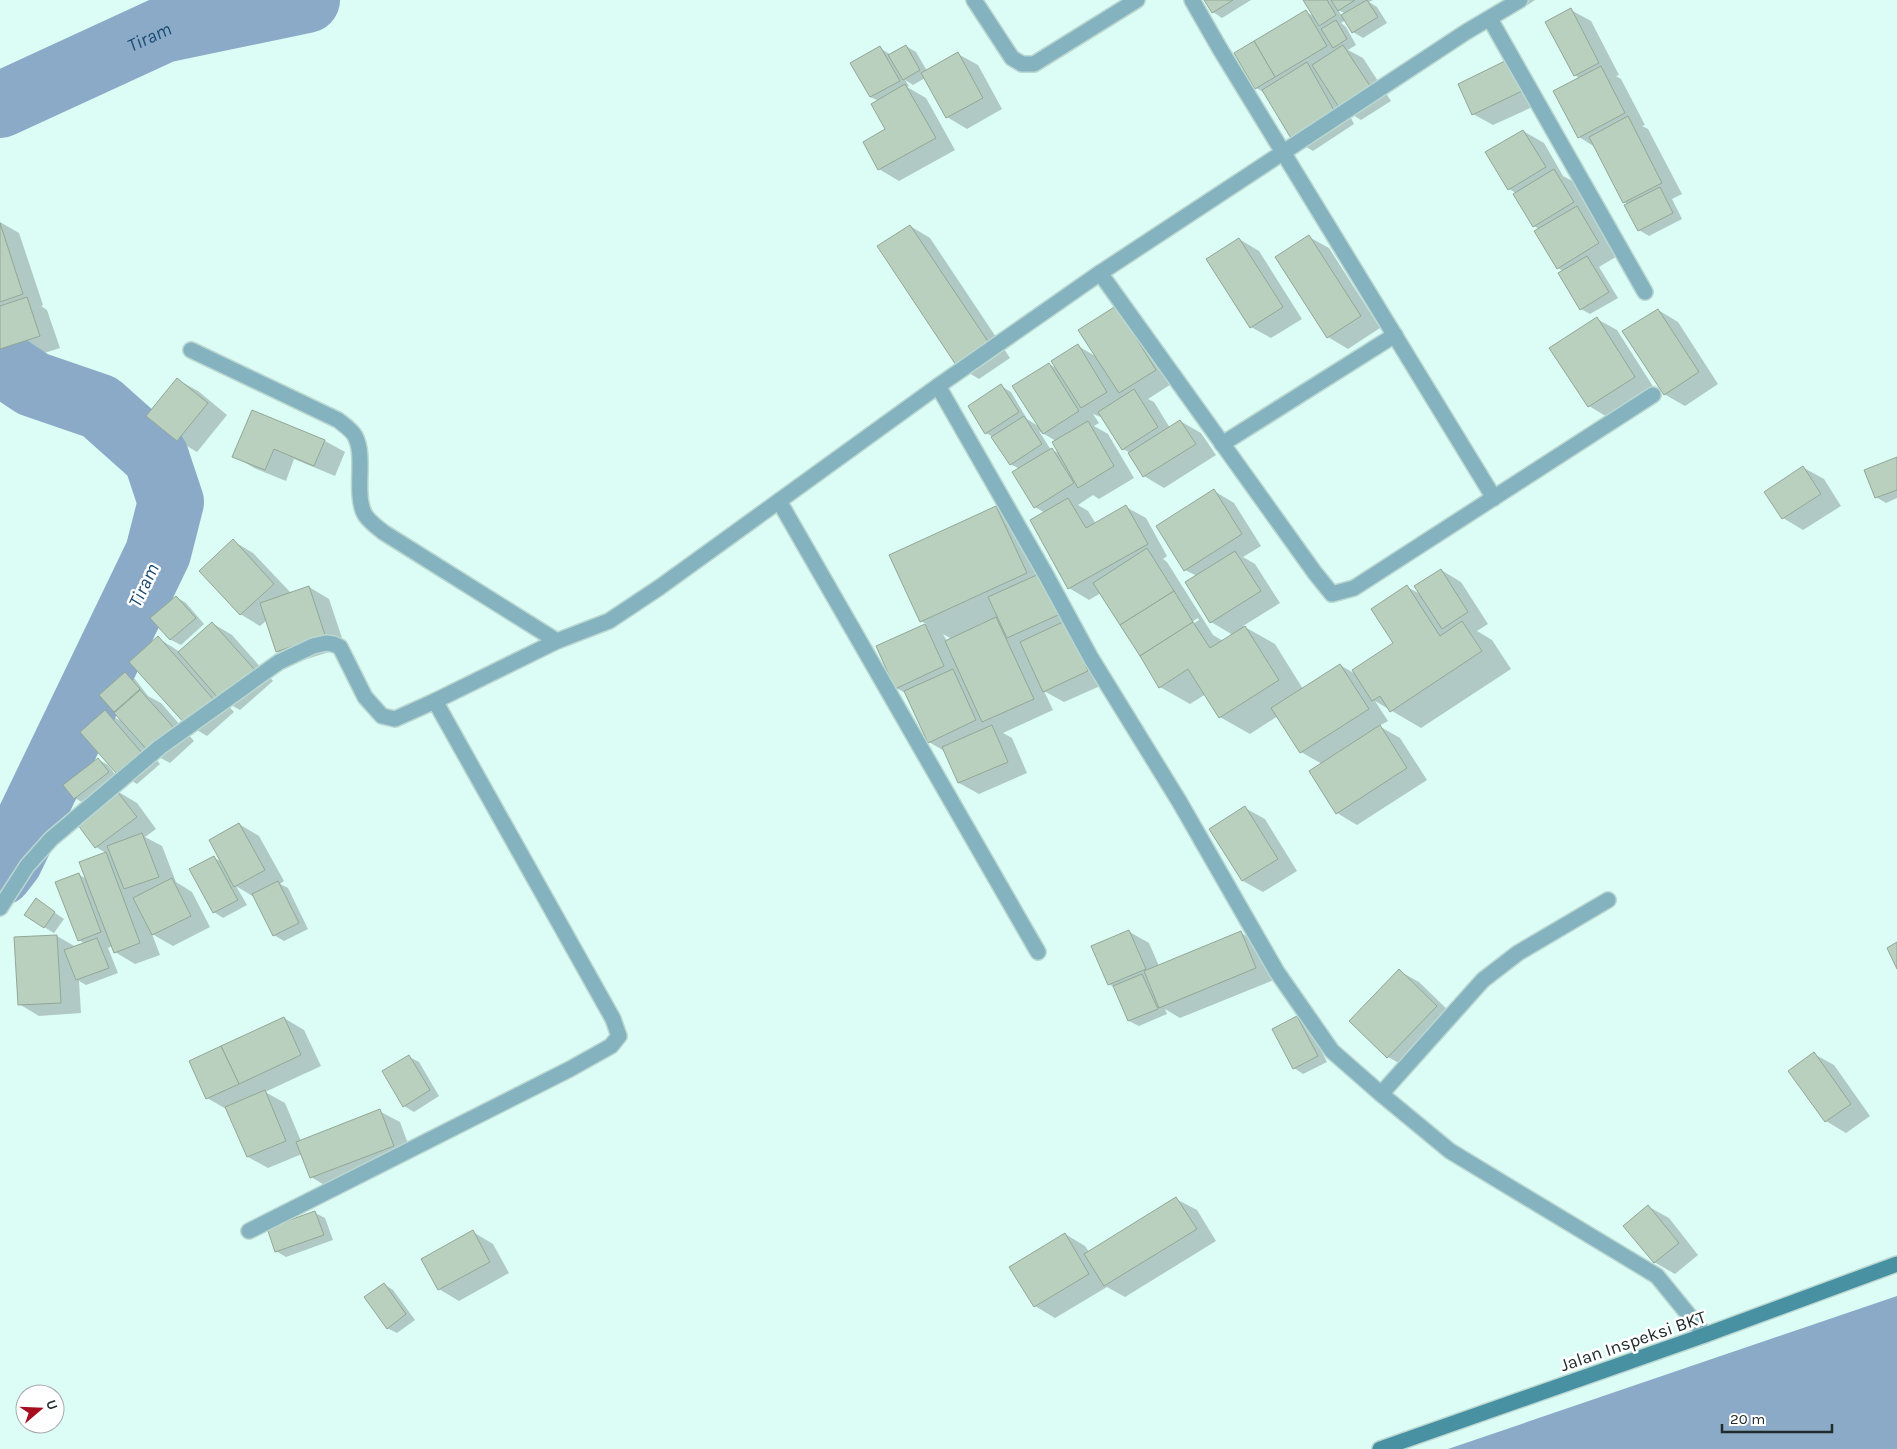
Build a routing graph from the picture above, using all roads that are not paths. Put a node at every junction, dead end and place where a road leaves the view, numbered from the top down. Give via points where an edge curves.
1 (974, 0) edge
2 (1137, 0) edge
3 (1192, 0) edge
4 (1520, 0) edge
5 (1496, 10) edge
6 (1284, 152) junction
7 (1100, 273) junction
8 (1645, 292) dead end
9 (1395, 335) junction
10 (191, 350) dead end
11 (938, 386) junction
12 (1653, 395) dead end
13 (1222, 444) junction
14 (1494, 498) junction
15 (779, 501) junction
16 (557, 641) junction
17 (435, 701) junction
18 (1608, 900) dead end
19 (0, 908) edge
20 (1038, 952) dead end
21 (1381, 1094) junction
22 (248, 1231) dead end
23 (1897, 1264) edge
24 (1705, 1335) junction
25 (1380, 1449) edge

1 - 2 street via 1012,58 1022,64 1034,64
3 - 6 street
4 - 5 street
5 - 6 street
5 - 8 street
6 - 7 street
6 - 9 street
7 - 11 street
7 - 13 street
9 - 13 street
9 - 14 street
10 - 16 street via 338,420 355,435 360,452 364,513 373,523
11 - 15 street
11 - 21 street via 1092,658 1179,800 1276,972 1332,1051
12 - 14 street
13 - 14 street via 1332,594 1354,588
15 - 16 street via 609,622
15 - 20 street
16 - 17 street
17 - 19 street via 395,719 382,716 365,697 340,647 334,644 326,643 279,662 160,747 51,839 27,866
17 - 22 street via 613,1019 619,1036 611,1046 570,1069
18 - 21 street via 1518,953 1483,980
21 - 24 street via 1450,1150 1657,1276
23 - 24 street, Jalan Inspeksi BKT
24 - 25 street, Jalan Inspeksi BKT

